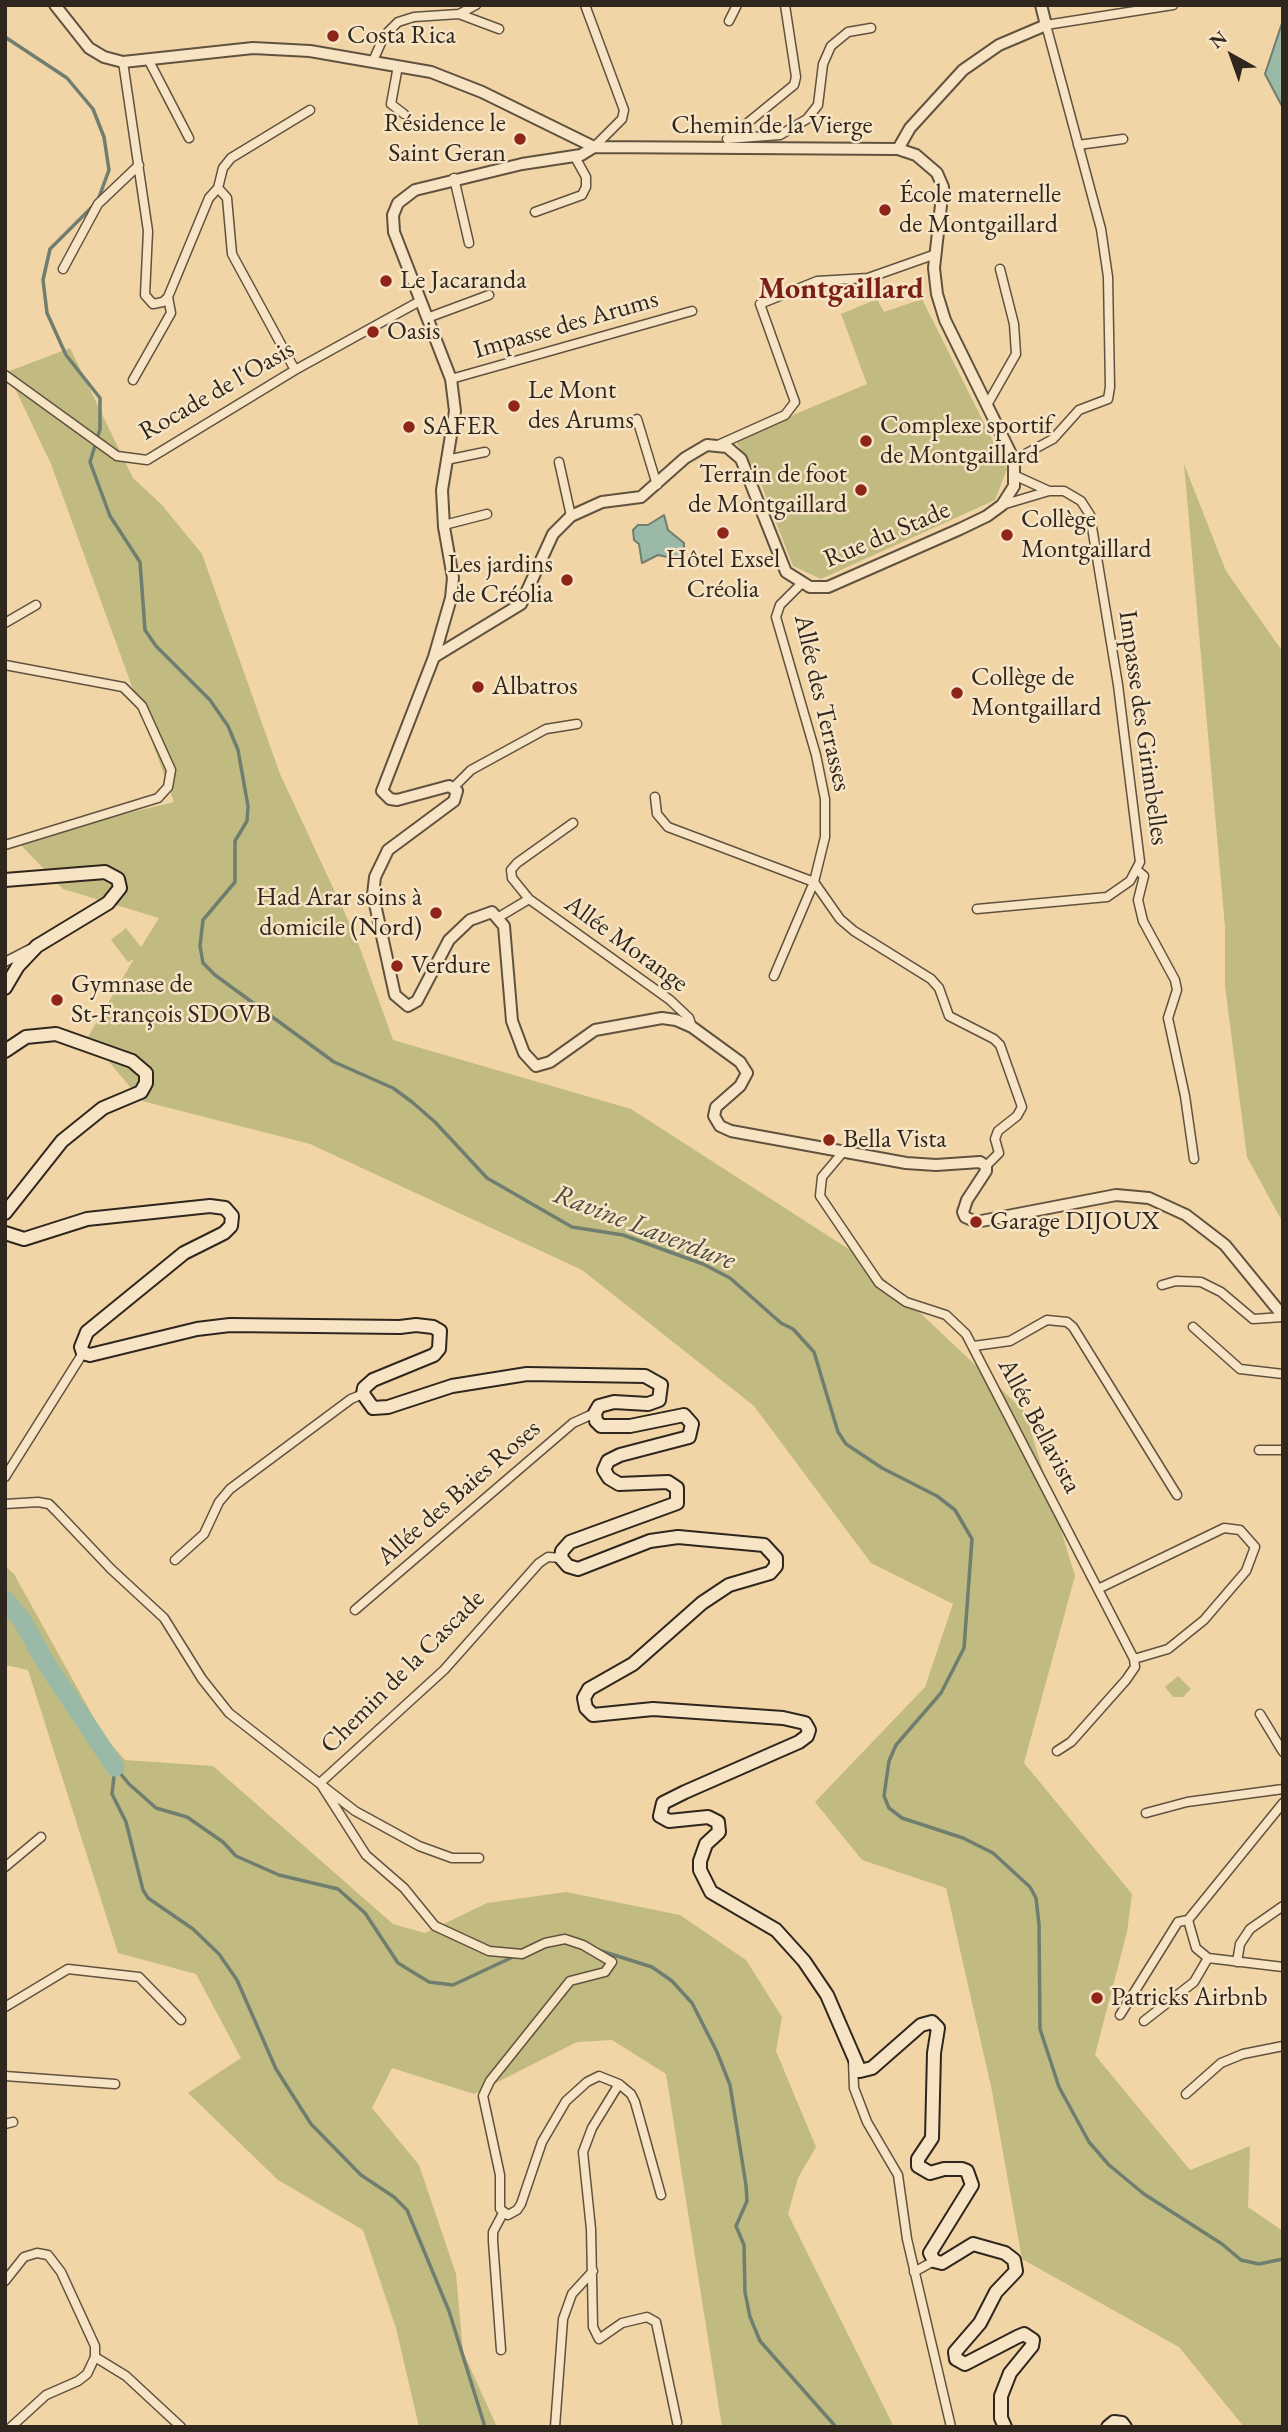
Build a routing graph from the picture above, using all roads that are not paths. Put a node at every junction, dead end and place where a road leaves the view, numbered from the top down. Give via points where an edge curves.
1 (55, 5) edge
2 (476, 5) edge
3 (585, 5) edge
4 (737, 5) edge
5 (785, 5) edge
6 (1041, 5) edge
7 (1173, 5) edge
8 (459, 14) junction
9 (729, 21) dead end
10 (1046, 25) junction
11 (871, 28) dead end
12 (499, 29) dead end
13 (148, 59) junction
14 (373, 61) junction
15 (123, 62) junction
16 (398, 66) junction
17 (310, 110) dead end
18 (404, 114) dead end
19 (189, 138) dead end
20 (727, 139) junction
21 (1123, 139) dead end
22 (1078, 145) junction
23 (594, 146) junction
24 (898, 149) junction
25 (713, 150) junction
26 (575, 157) junction
27 (139, 165) junction
28 (454, 178) junction
29 (218, 188) junction
30 (535, 212) dead end
31 (468, 243) dead end
32 (936, 254) junction
33 (63, 269) dead end
34 (1000, 269) dead end
35 (489, 295) dead end
36 (168, 297) junction
37 (421, 301) junction
38 (692, 311) dead end
39 (427, 318) junction
40 (295, 370) junction
41 (5, 375) edge
42 (451, 379) junction
43 (133, 380) dead end
44 (987, 405) junction
45 (637, 419) dead end
46 (718, 445) junction
47 (485, 452) dead end
48 (446, 460) junction
49 (1014, 460) junction
50 (559, 462) dead end
51 (1016, 476) junction
52 (657, 485) junction
53 (1049, 491) junction
54 (1002, 505) junction
55 (487, 514) dead end
56 (571, 516) junction
57 (444, 525) junction
58 (801, 584) junction
59 (36, 605) dead end
60 (5, 624) edge
61 (434, 657) junction
62 (5, 665) edge
63 (577, 724) dead end
64 (453, 787) junction
65 (655, 797) dead end
66 (573, 823) dead end
67 (5, 845) edge
68 (1137, 870) junction
69 (5, 880) edge
70 (814, 882) junction
71 (529, 900) junction
72 (977, 909) dead end
73 (499, 918) junction
74 (37, 946) junction
75 (5, 962) edge
76 (774, 976) dead end
77 (5, 988) edge
78 (692, 1027) junction
79 (5, 1051) edge
80 (843, 1152) junction
81 (1194, 1159) dead end
82 (986, 1166) junction
83 (5, 1213) edge
84 (5, 1233) edge
85 (1162, 1285) dead end
86 (1283, 1316) edge
87 (1193, 1327) dead end
88 (974, 1346) junction
89 (83, 1353) junction
90 (1283, 1374) edge
91 (363, 1394) junction
92 (595, 1413) junction
93 (1259, 1450) dead end
94 (1283, 1450) edge
95 (5, 1477) edge
96 (1177, 1495) dead end
97 (5, 1504) edge
98 (562, 1558) junction
99 (175, 1560) dead end
100 (1100, 1588) junction
101 (355, 1610) dead end
102 (1134, 1659) junction
103 (1260, 1714) dead end
104 (1057, 1751) dead end
105 (1283, 1752) edge
106 (320, 1783) junction
107 (1283, 1789) edge
108 (1283, 1803) edge
109 (1146, 1813) dead end
110 (41, 1837) dead end
111 (479, 1858) dead end
112 (5, 1867) edge
113 (1283, 1906) edge
114 (1188, 1920) junction
115 (1208, 1958) junction
116 (1237, 1962) junction
117 (1283, 1967) edge
118 (5, 2007) edge
119 (1120, 2015) dead end
120 (181, 2020) dead end
121 (1144, 2021) dead end
122 (1283, 2046) edge
123 (853, 2060) junction
124 (5, 2076) edge
125 (115, 2084) dead end
126 (619, 2084) junction
127 (1186, 2094) dead end
128 (661, 2195) dead end
129 (503, 2213) junction
130 (934, 2261) junction
131 (593, 2271) junction
132 (914, 2272) junction
133 (5, 2281) edge
134 (501, 2350) dead end
135 (95, 2357) junction
136 (677, 2422) dead end
137 (11, 2427) edge
138 (181, 2427) edge
139 (555, 2427) edge
140 (951, 2427) edge
141 (1005, 2427) edge
142 (1108, 2427) edge
143 (1125, 2427) edge

1 - 15 street via 89,48
2 - 8 street
3 - 23 street via 624,110 622,119
4 - 9 street
5 - 20 street via 794,85
6 - 10 street
7 - 10 street
8 - 12 street
8 - 14 street via 398,22 384,36
10 - 22 street
10 - 24 street, Chemin de la Vierge via 999,45 963,70 910,128
11 - 20 street via 848,32 831,46 823,64 818,105 807,119 780,135
13 - 14 street via 283,48
13 - 15 street
13 - 19 street
14 - 16 street
15 - 27 street
16 - 18 street via 391,104
16 - 23 street via 430,72 482,92
17 - 29 street via 231,158
20 - 25 street
21 - 22 street
22 - 49 street via 1101,229 1108,277 1108,399 1079,410 1053,439
23 - 25 street, Chemin de la Vierge
23 - 26 street
24 - 25 street, Chemin de la Vierge
24 - 32 street via 928,163 943,187
26 - 28 street
26 - 30 street via 586,177 582,195
27 - 33 street via 98,204
27 - 36 street via 148,231 144,289 153,304
28 - 31 street
28 - 37 street via 405,195 395,209 394,232
29 - 36 street via 209,198
29 - 40 street via 227,198 232,254
32 - 44 street via 937,294 945,320
32 - 46 street via 868,278 817,281 760,304 795,402 785,415
34 - 44 street via 1014,324 1016,354
35 - 39 street
36 - 43 street via 171,313
37 - 39 street
37 - 40 street, Rocade de l'Oasis
38 - 42 street, Impasse des Arums
39 - 42 street
40 - 41 street, Rocade de l'Oasis via 147,460 117,456
42 - 48 street via 455,411
44 - 49 street
45 - 52 street
46 - 52 street via 696,451
46 - 58 street, Rue du Stade via 741,459 782,564
47 - 48 street
48 - 57 street
49 - 51 street
50 - 56 street
51 - 53 street, Impasse des Girimbelles
51 - 54 street
52 - 56 street via 637,499 602,502
53 - 54 street
53 - 68 street, Impasse des Girimbelles via 1070,493 1090,515 1118,685 1140,862
54 - 58 street, Rue du Stade via 969,525 828,587
55 - 57 street
56 - 61 street via 553,534 521,604
57 - 61 street via 453,588
58 - 70 street, Allée des Terrasses via 780,605 776,617 825,799 825,837
59 - 60 street
61 - 64 street via 382,791 397,800
62 - 67 street via 123,687 142,706 172,770 168,787 158,798
63 - 64 street via 546,729 471,770
64 - 73 street via 457,791 454,801 388,850 375,877 373,895 398,1000 408,1006 417,1002 449,940 470,920 492,912
65 - 70 street via 657,814 668,827
66 - 71 street, Allée Morange via 511,870
68 - 72 street, Impasse des Girimbelles via 1107,898
68 - 81 street via 1144,876 1138,900 1143,921 1177,990 1168,1018
69 - 74 main road via 105,872 118,879 120,888 108,903
70 - 76 street, Allée des Terrasses
70 - 82 street via 840,919 931,979 949,1016 993,1039 1005,1053 1022,1107 998,1131 999,1153
71 - 73 street, Allée Morange
71 - 78 street, Allée Morange via 670,1000
73 - 78 street via 504,926 512,1021 524,1053 536,1066 550,1062 595,1030 662,1018
74 - 75 street
74 - 77 main road
78 - 80 street via 740,1062 747,1073 740,1086 716,1107 720,1126
79 - 83 main road via 26,1037 56,1034 132,1061 146,1073 146,1083 141,1092 103,1108 62,1141
80 - 82 street via 922,1165 976,1161
80 - 88 street, Allée Bellavista via 822,1177 820,1196 879,1283 906,1302 946,1315
82 - 86 street via 964,1207 970,1220 1116,1195 1149,1198 1186,1215 1225,1245
84 - 89 main road via 24,1239 87,1219 210,1206 225,1208 232,1216 224,1233 184,1253 87,1332
85 - 86 street via 1201,1282 1253,1319
87 - 90 street via 1240,1369
88 - 96 street via 1010,1341 1047,1320 1067,1322
88 - 100 street, Allée Bellavista
89 - 91 main road via 99,1354 197,1329 261,1324 416,1325 440,1332 442,1342 433,1355 373,1380
89 - 95 street
91 - 92 main road via 373,1408 388,1407 452,1385 527,1374 645,1376 661,1385 659,1400 648,1404 614,1402 598,1406
91 - 99 street via 230,1489 204,1534
92 - 98 main road via 601,1426 630,1426 684,1415 692,1424 689,1437 620,1455 608,1461 604,1470 619,1484 668,1482 677,1488 679,1498 670,1508 570,1542
92 - 101 street, Allée des Baies Roses via 573,1423
93 - 94 street
97 - 106 street via 38,1502 56,1511 164,1618 229,1713
98 - 106 street, Chemin de la Cascade via 548,1557 539,1563 444,1670
98 - 123 main road via 578,1569 650,1541 678,1537 764,1545 776,1558 770,1573 729,1585 702,1603 633,1664 589,1689 584,1698 593,1715 653,1709 805,1723 809,1730 799,1742 685,1792 663,1804 660,1816 670,1821 708,1817 718,1822 719,1832 706,1844 700,1861 711,1892 776,1930 804,1961 827,1995
100 - 102 street, Allée Bellavista
100 - 102 street via 1224,1528 1240,1530 1255,1547 1246,1571 1204,1620 1168,1648
102 - 104 street via 1135,1667 1126,1680 1071,1742
103 - 105 street
106 - 111 street via 355,1811 419,1846 452,1858
106 - 129 street, Chemin de la Cascade via 366,1855 404,1888 435,1926 489,1951 522,1954 565,1940 612,1962 605,1972 570,1981 483,2096
107 - 109 street via 1187,1802
108 - 114 street
110 - 112 street
113 - 116 street via 1250,1929 1240,1944
114 - 115 street via 1196,1948
114 - 119 street via 1178,1923
115 - 116 street
115 - 121 street via 1194,1982
116 - 117 street
118 - 120 street via 68,1969 139,1977
122 - 127 street via 1221,2063
123 - 130 main road via 860,2071 872,2068 921,2025 932,2022 938,2028 933,2138 918,2166 930,2173 962,2169 972,2185 933,2244 930,2253
123 - 132 street via 854,2088 867,2122 898,2175
124 - 125 street
126 - 128 street via 635,2102
126 - 129 street, Chemin de la Cascade via 599,2076 566,2101 542,2142 517,2210
126 - 131 street via 583,2152
129 - 134 street, Chemin de la Cascade via 493,2241
130 - 132 street
130 - 141 main road via 952,2259 973,2244 1014,2260 1016,2271 955,2352 956,2359 965,2364 1024,2334 1032,2340 1001,2396
131 - 136 street via 593,2326 599,2339 622,2323 647,2317 656,2322
131 - 139 street via 572,2294 563,2319
132 - 140 street
133 - 135 street via 24,2257 48,2255 61,2272 91,2337
135 - 137 street via 87,2374 46,2395
135 - 138 street via 126,2376
142 - 143 main road via 1114,2422

